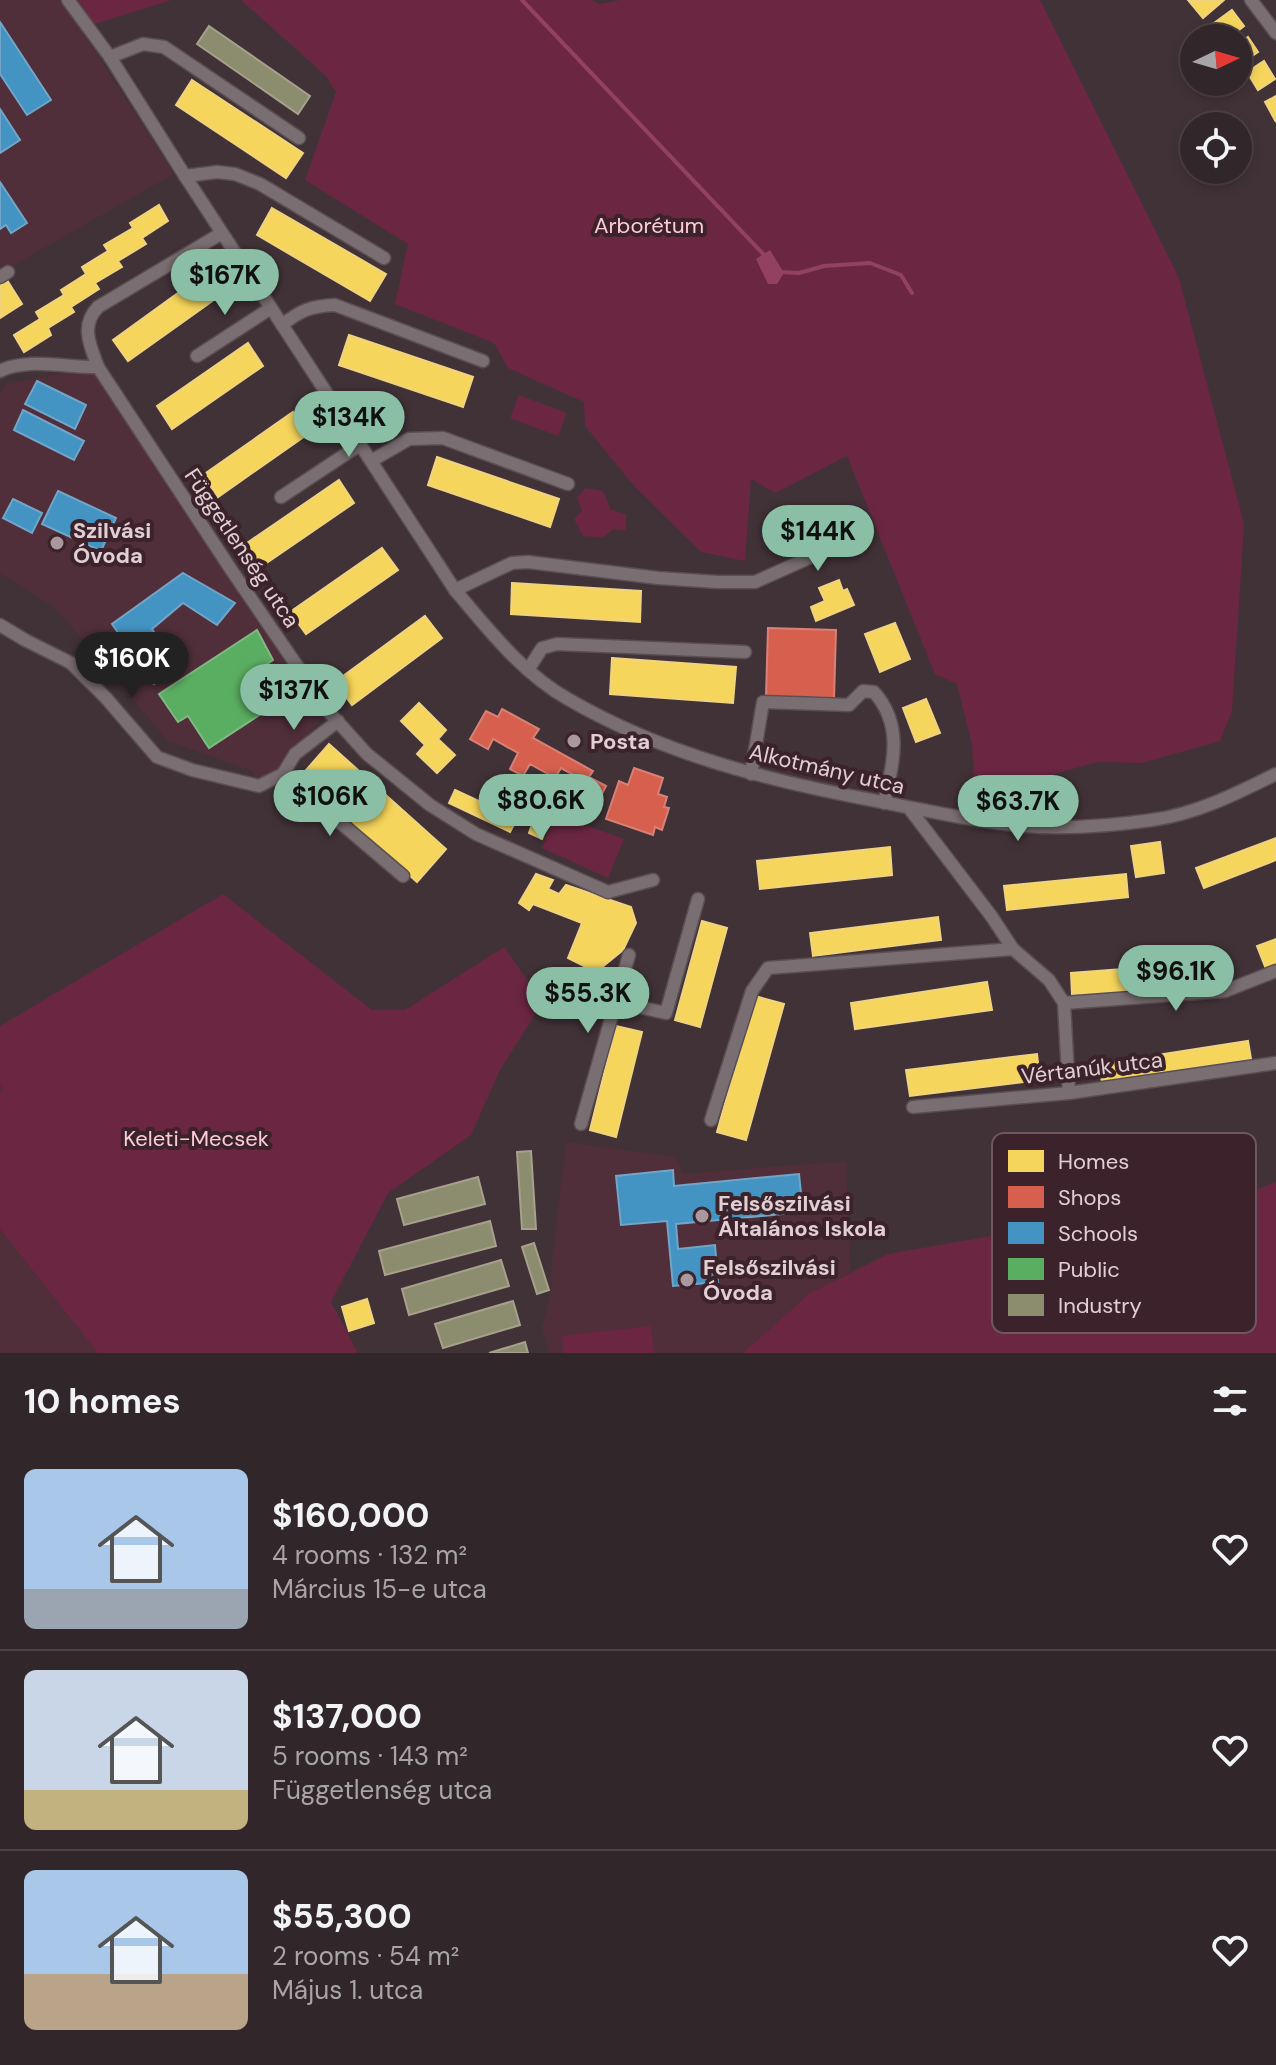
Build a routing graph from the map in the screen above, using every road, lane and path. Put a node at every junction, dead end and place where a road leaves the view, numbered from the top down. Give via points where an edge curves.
1 (68, 0) edge
2 (1251, 0) edge
3 (1276, 33) edge
4 (110, 57) junction
5 (299, 138) dead end
6 (185, 176) junction
7 (222, 233) junction
8 (384, 258) dead end
9 (271, 308) junction
10 (282, 325) junction
11 (197, 356) dead end
12 (483, 361) dead end
13 (98, 367) junction
14 (0, 371) edge
15 (361, 444) junction
16 (371, 461) junction
17 (568, 484) dead end
18 (281, 497) dead end
19 (867, 532) dead end
20 (455, 590) junction
21 (0, 625) edge
22 (745, 652) dead end
23 (528, 670) junction
24 (338, 721) junction
25 (283, 774) junction
26 (751, 774) junction
27 (1276, 774) edge
28 (884, 803) junction
29 (909, 808) junction
30 (403, 876) dead end
31 (653, 880) dead end
32 (698, 899) dead end
33 (1013, 949) junction
34 (629, 955) dead end
35 (1276, 971) edge
36 (617, 1002) junction
37 (1064, 1003) junction
38 (1276, 1063) edge
39 (1069, 1093) junction
40 (913, 1107) dead end
41 (711, 1120) dead end
42 (581, 1124) dead end

1 - 4 street, Alkotmány utca
2 - 3 street
4 - 5 street via 143,44 164,47
4 - 6 street, Alkotmány utca
6 - 7 street, Alkotmány utca
6 - 8 street via 217,172 260,184
7 - 9 street, Alkotmány utca
7 - 13 street, Függetlenség utca via 98,307 87,329
9 - 10 street, Alkotmány utca
9 - 11 street
10 - 12 street via 301,311 335,305
10 - 15 street, Alkotmány utca
13 - 14 street via 35,364
13 - 24 street, Függetlenség utca
15 - 16 street, Alkotmány utca
15 - 18 street
16 - 17 street via 409,439 443,438
16 - 20 street, Alkotmány utca
19 - 20 street via 755,582 658,578 528,562 512,563
20 - 23 street, Alkotmány utca
21 - 25 street via 71,663 157,757 259,786
22 - 23 street via 557,644 542,648
23 - 26 street, Alkotmány utca via 566,698 613,722
24 - 25 street via 295,754
24 - 31 street, Függetlenség utca via 367,754 476,834 608,892
25 - 30 street
26 - 28 street, Alkotmány utca
26 - 28 street via 763,702 849,705 863,691 874,692 884,703 893,731 894,759
27 - 29 street, Alkotmány utca via 1205,807 1155,820 1094,826 1025,826
28 - 29 street, Alkotmány utca
29 - 33 street
32 - 36 street via 666,1013
33 - 37 street via 1049,980
33 - 41 street via 768,968 752,991
34 - 36 street
35 - 37 street via 1225,991
36 - 42 street
37 - 39 street
38 - 39 street, Vértanúk utca
39 - 40 street, Vértanúk utca

